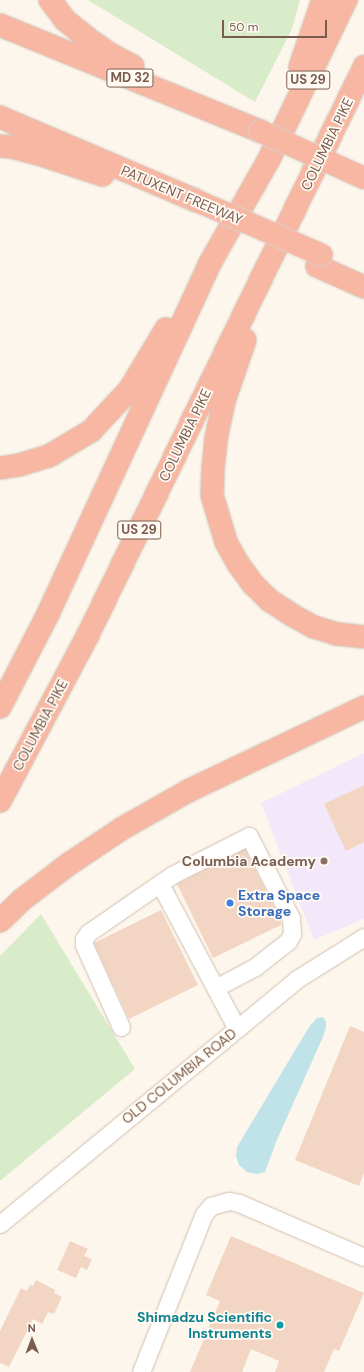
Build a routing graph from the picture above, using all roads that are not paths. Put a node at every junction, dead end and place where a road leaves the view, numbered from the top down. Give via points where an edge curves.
1 (50, 0) edge
2 (323, 0) edge
3 (346, 0) edge
4 (0, 25) edge
5 (364, 67) edge
6 (364, 90) edge
7 (0, 117) edge
8 (0, 129) edge
9 (260, 131) junction
10 (0, 146) edge
11 (269, 159) junction
12 (311, 177) junction
13 (364, 178) edge
14 (124, 182) junction
15 (192, 206) junction
16 (273, 255) junction
17 (319, 260) junction
18 (210, 263) junction
19 (364, 273) edge
20 (364, 287) edge
21 (0, 468) edge
22 (364, 637) edge
23 (0, 707) edge
24 (364, 707) edge
25 (0, 801) edge
26 (160, 884) junction
27 (0, 921) edge
28 (364, 937) edge
29 (214, 988) junction
30 (121, 1027) dead end
31 (237, 1029) junction
32 (0, 1224) edge
33 (364, 1256) edge
34 (141, 1372) edge

1 - 9 highway via 65,20 110,54
2 - 11 highway
3 - 11 highway, US 29
4 - 9 highway, MD 32
5 - 12 highway, COLUMBIA PIKE / US 29
6 - 12 highway
7 - 15 highway, PATUXENT FREEWAY
8 - 14 highway
9 - 13 highway, MD 32, bridge
10 - 14 highway via 39,154
11 - 18 highway, US 29
12 - 16 highway, COLUMBIA PIKE / US 29
14 - 15 highway
15 - 17 highway, PATUXENT FREEWAY, bridge
16 - 22 highway via 224,401 212,469 212,495 226,542 253,584 269,600 314,627 337,634
16 - 25 highway, COLUMBIA PIKE / US 29 via 88,635
17 - 19 highway, PATUXENT FREEWAY
17 - 20 highway
18 - 21 highway via 130,389 91,431 49,456
18 - 23 highway, US 29 via 48,614
24 - 27 highway via 195,787 123,828 69,864 23,899
26 - 29 street
26 - 29 street via 172,875 249,836 291,918 292,934 288,941 255,967
26 - 30 street via 88,933 84,939 84,945
28 - 31 street, OLD COLUMBIA ROAD via 298,979
29 - 31 street
31 - 32 street, OLD COLUMBIA ROAD
33 - 34 street via 239,1203 230,1201 211,1206 204,1214

